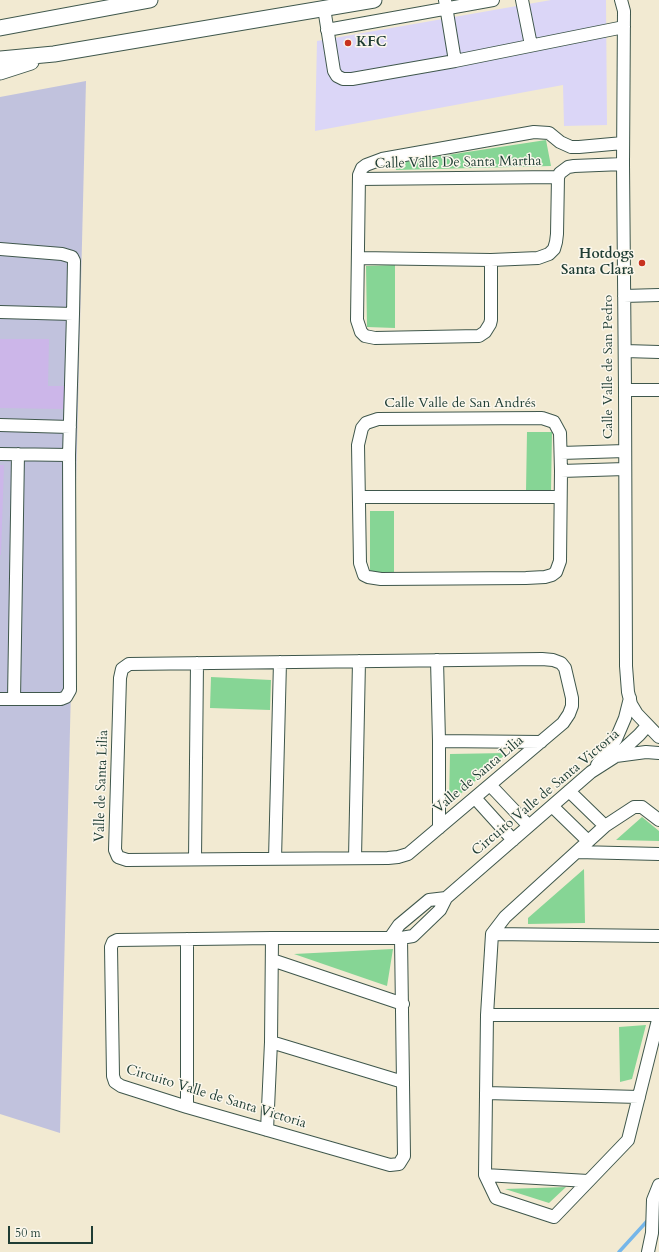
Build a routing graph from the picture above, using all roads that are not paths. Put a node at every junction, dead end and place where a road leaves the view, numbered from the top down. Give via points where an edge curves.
1 (150, 0) edge
2 (374, 0) edge
3 (493, 0) edge
4 (522, 0) edge
5 (445, 4) edge
6 (624, 4) edge
7 (324, 8) junction
8 (624, 27) junction
9 (0, 28) edge
10 (327, 30) junction
11 (531, 45) junction
12 (54, 54) junction
13 (0, 59) edge
14 (455, 61) junction
15 (0, 72) edge
16 (623, 143) junction
17 (623, 164) junction
18 (558, 177) junction
19 (359, 179) junction
20 (0, 249) edge
21 (359, 258) junction
22 (491, 260) junction
23 (659, 295) edge
24 (624, 296) junction
25 (0, 312) edge
26 (73, 314) junction
27 (625, 351) junction
28 (659, 352) edge
29 (625, 390) junction
30 (659, 390) edge
31 (0, 425) edge
32 (70, 427) junction
33 (625, 451) junction
34 (561, 452) junction
35 (0, 454) edge
36 (18, 454) junction
37 (70, 455) junction
38 (625, 469) junction
39 (561, 471) junction
40 (360, 497) junction
41 (560, 497) junction
42 (437, 660) junction
43 (359, 661) junction
44 (280, 662) junction
45 (197, 663) junction
46 (630, 698) junction
47 (0, 699) edge
48 (14, 699) junction
49 (647, 726) junction
50 (659, 737) edge
51 (439, 741) junction
52 (541, 742) junction
53 (659, 753) edge
54 (616, 756) junction
55 (592, 772) junction
56 (490, 785) junction
57 (569, 791) junction
58 (475, 798) junction
59 (552, 806) junction
60 (659, 820) edge
61 (529, 826) junction
62 (605, 826) junction
63 (440, 828) junction
64 (513, 840) junction
65 (588, 840) junction
66 (576, 852) junction
67 (659, 854) edge
68 (355, 858) junction
69 (275, 859) junction
70 (195, 860) junction
71 (446, 898) junction
72 (492, 934) junction
73 (659, 936) edge
74 (272, 938) junction
75 (396, 938) junction
76 (187, 939) junction
77 (272, 960) junction
78 (403, 1004) junction
79 (487, 1015) junction
80 (659, 1015) edge
81 (271, 1042) junction
82 (404, 1082) junction
83 (486, 1093) junction
84 (638, 1097) junction
85 (187, 1107) junction
86 (267, 1130) junction
87 (485, 1175) junction
88 (588, 1181) junction
89 (659, 1185) edge
90 (648, 1252) edge

1 - 9 main road
2 - 7 main road
3 - 5 street
4 - 11 street
5 - 10 street
5 - 14 street
6 - 8 street, Calle Valle de San Pedro
7 - 10 street
7 - 12 main road
8 - 11 street
8 - 16 street, Calle Valle de San Pedro
10 - 14 street via 334,71 343,79
11 - 14 street
12 - 13 main road
12 - 15 main road
16 - 17 street, Calle Valle de San Pedro
16 - 19 street via 579,148 566,145 549,134 534,132 382,159 362,168
17 - 18 street via 568,167 560,172
17 - 24 street, Calle Valle de San Pedro
18 - 19 street, Calle Valle De Santa Martha
18 - 22 street via 557,234 554,249 538,258
19 - 21 street
20 - 26 street via 72,257
21 - 22 street
21 - 22 street via 358,326 365,336 375,338 479,336 485,332 491,320
23 - 24 street
24 - 27 street, Calle Valle de San Pedro
25 - 26 street
26 - 32 street
27 - 28 street
27 - 29 street, Calle Valle de San Pedro
29 - 30 street
29 - 33 street, Calle Valle de San Pedro
31 - 32 street
32 - 37 street
33 - 34 street
33 - 38 street, Calle Valle de San Pedro
34 - 39 street, Calle Valle de San Andrés
34 - 40 street, Calle Valle de San Andrés via 560,433 557,427 554,422 542,418 372,420 366,423 358,445
35 - 36 street
36 - 37 street
36 - 48 street
37 - 48 street via 70,690 66,697 61,699
38 - 39 street
38 - 46 street, Calle Valle de San Pedro via 626,666
39 - 41 street, Calle Valle de San Andrés
40 - 41 street
40 - 41 street, Calle Valle de San Andrés via 360,563 364,575 381,579 526,578 552,575 560,561
42 - 43 street, Valle de Santa Lilia
42 - 51 street
42 - 52 street, Valle de Santa Lilia via 542,659 561,663 568,675 572,706 563,723
43 - 44 street, Valle de Santa Lilia
43 - 68 street
44 - 45 street, Valle de Santa Lilia
44 - 69 street
45 - 70 street
45 - 70 street, Valle de Santa Lilia via 129,664 122,669 115,850 118,857 127,860
46 - 49 street, Calle Valle de San Pedro via 637,714
46 - 55 street, Calle Valle de San Pedro via 616,739
47 - 48 street
49 - 50 street, Calle Valle de San Pedro
49 - 54 street, Circuito Valle de Santa Victoria
51 - 52 street
51 - 63 street
52 - 56 street, Valle de Santa Lilia
53 - 54 street
54 - 55 street, Circuito Valle de Santa Victoria
55 - 57 street, Circuito Valle de Santa Victoria
56 - 58 street, Valle de Santa Lilia
56 - 61 street
57 - 59 street, Circuito Valle de Santa Victoria
57 - 62 street
58 - 63 street, Valle de Santa Lilia
58 - 64 street
59 - 61 street, Circuito Valle de Santa Victoria
59 - 65 street
60 - 62 street via 642,806 634,807
61 - 64 street, Circuito Valle de Santa Victoria
62 - 65 street
63 - 68 street, Valle de Santa Lilia via 408,854 398,857
64 - 71 street, Circuito Valle de Santa Victoria
65 - 66 street
66 - 67 street
66 - 72 street via 506,917
68 - 69 street, Valle de Santa Lilia
69 - 70 street, Valle de Santa Lilia
71 - 75 street, Circuito Valle de Santa Victoria via 440,910 413,936
71 - 75 street, Circuito Valle de Santa Victoria via 429,900 399,925
72 - 73 street
72 - 79 street
74 - 75 street, Circuito Valle de Santa Victoria
74 - 76 street, Circuito Valle de Santa Victoria
74 - 77 street
75 - 78 street, Circuito Valle de Santa Victoria
76 - 85 street
76 - 85 street, Circuito Valle de Santa Victoria via 117,940 111,947 115,1082
77 - 78 street
77 - 81 street
78 - 82 street, Circuito Valle de Santa Victoria
79 - 80 street
79 - 83 street
80 - 84 street
81 - 82 street
81 - 86 street
82 - 86 street, Circuito Valle de Santa Victoria via 404,1156 399,1164 390,1165
83 - 84 street
83 - 87 street
84 - 88 street via 628,1140
85 - 86 street, Circuito Valle de Santa Victoria
87 - 88 street
87 - 88 street via 496,1198 554,1217
89 - 90 street via 653,1200 652,1233

